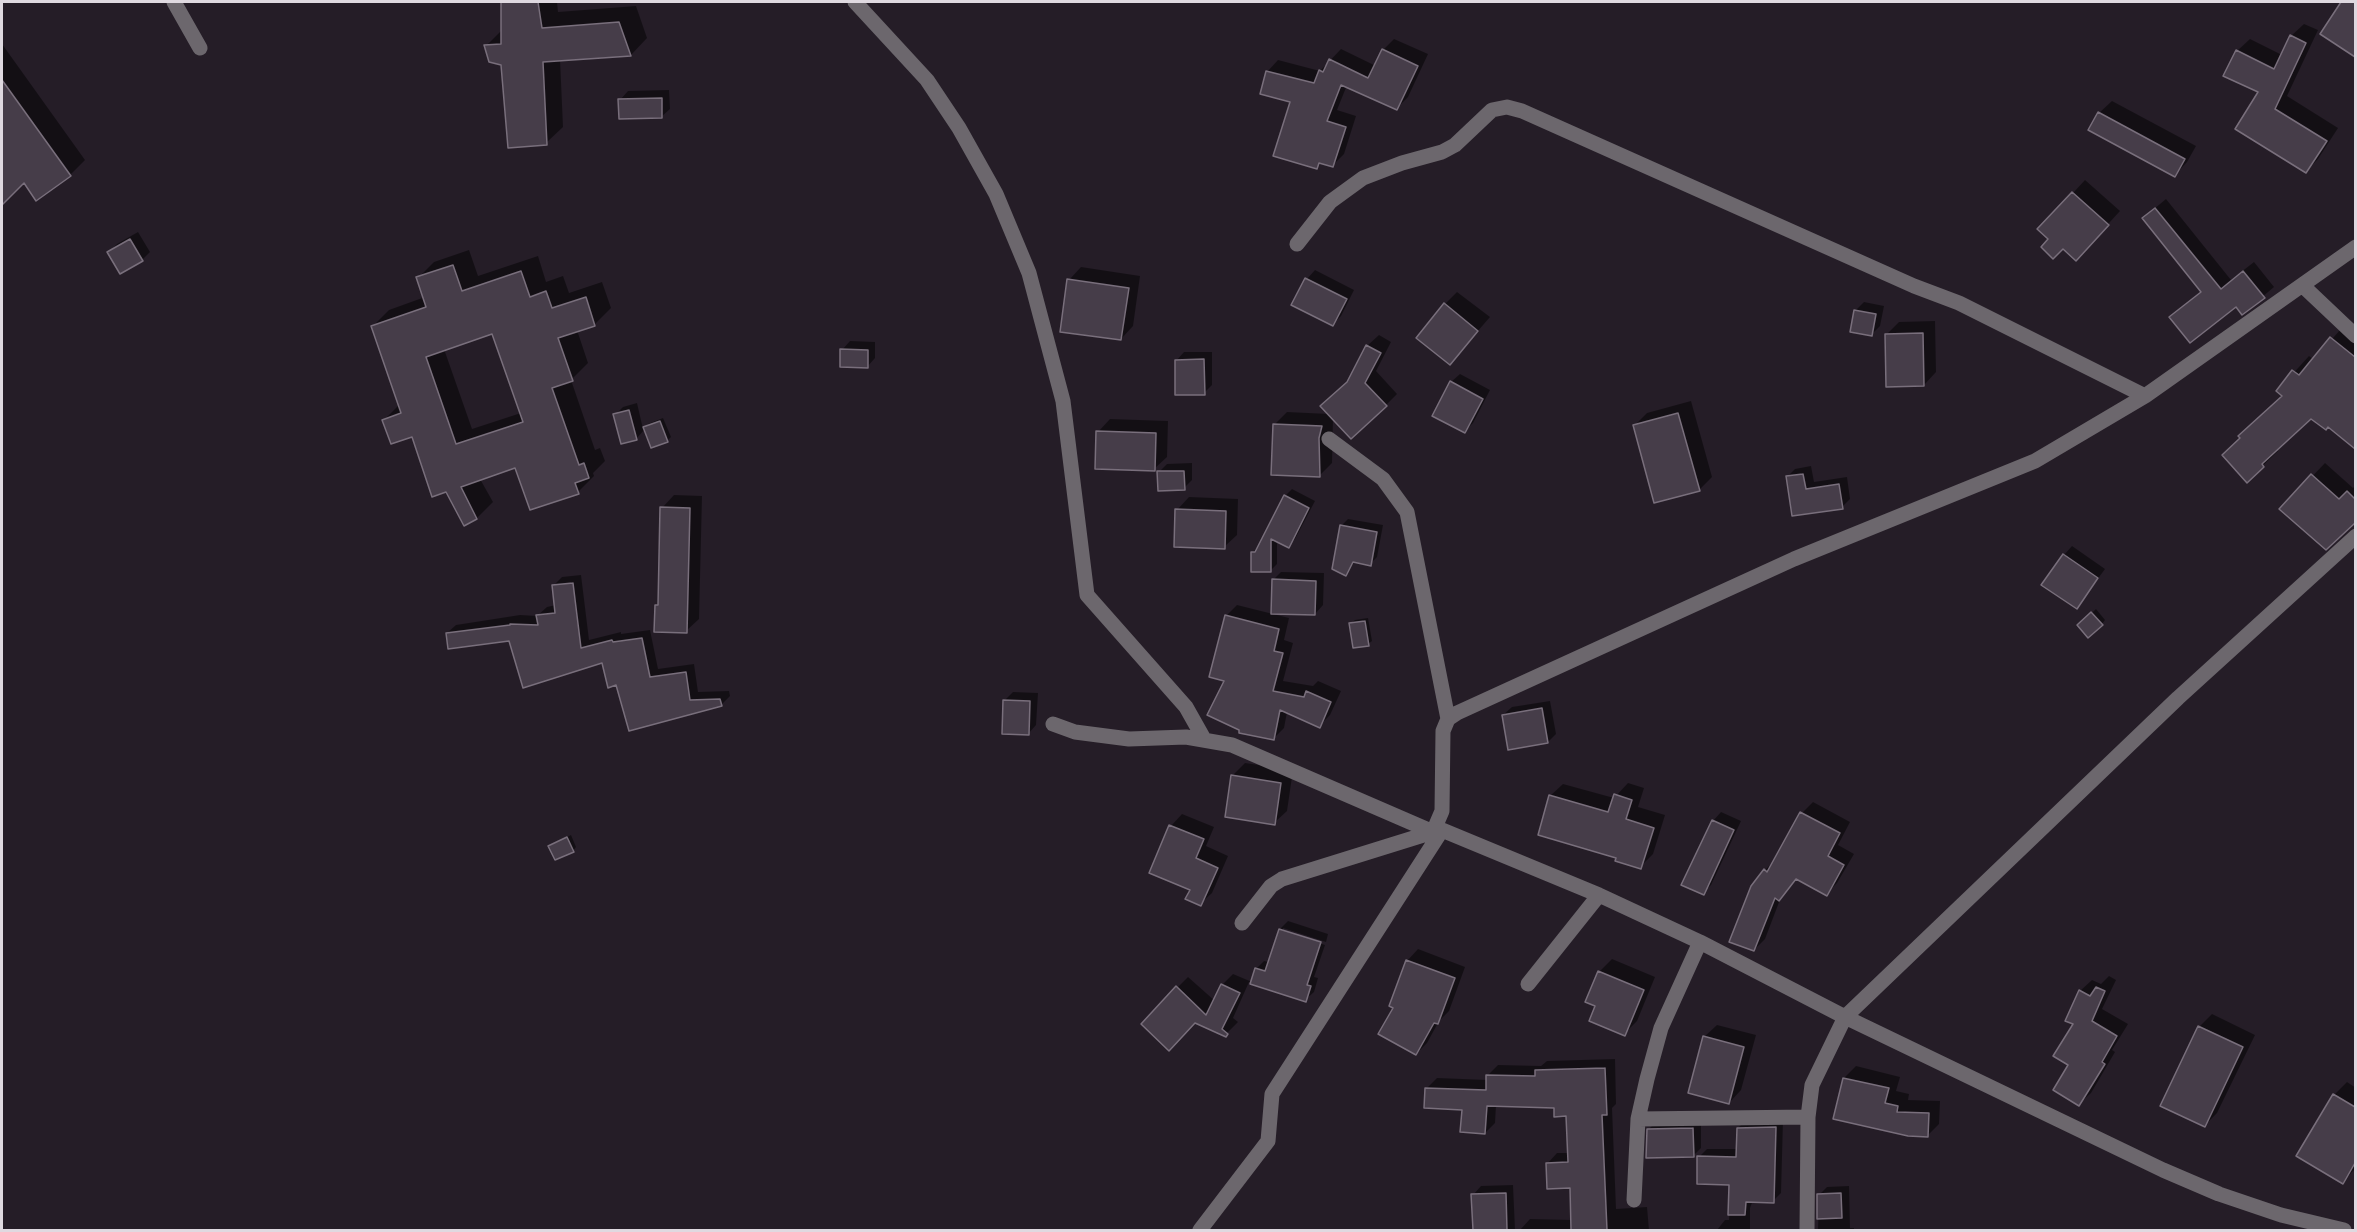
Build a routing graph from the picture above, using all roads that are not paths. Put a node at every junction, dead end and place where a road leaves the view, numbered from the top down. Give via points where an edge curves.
1 (174, 2) edge
2 (855, 2) edge
3 (200, 48) dead end
4 (1297, 244) dead end
5 (2355, 247) edge
6 (2302, 285) junction
7 (2355, 336) edge
8 (2145, 396) junction
9 (1329, 439) dead end
10 (2355, 536) edge
11 (1448, 719) junction
12 (1053, 724) dead end
13 (1204, 739) junction
14 (1437, 831) junction
15 (1599, 895) junction
16 (1242, 923) dead end
17 (1700, 942) junction
18 (1528, 984) dead end
19 (1845, 1017) junction
20 (1808, 1117) junction
21 (1638, 1119) junction
22 (1634, 1200) dead end
23 (1200, 1230) edge
24 (1807, 1230) edge
25 (2344, 1230) edge

1 - 3 street
2 - 13 street via 927,80 996,194 1029,273 1063,401 1087,596 1185,707
4 - 8 street via 1330,202 1363,178 1442,152 1455,145 1492,110 1507,107 1959,303
5 - 6 street
6 - 7 street
6 - 8 street
8 - 11 street via 2035,460 1794,559
9 - 11 street via 1383,479 1407,512
10 - 19 street via 2178,698
11 - 14 street via 1443,731 1442,811
12 - 13 street via 1075,732 1129,739
13 - 14 street via 1232,745
14 - 15 street
14 - 16 street via 1282,879 1271,886
14 - 23 street via 1272,1094 1268,1141
15 - 17 street
15 - 18 street
17 - 19 street
17 - 21 street via 1661,1028
19 - 20 street via 1812,1084
19 - 25 street via 2191,1182 2281,1215
20 - 21 street
20 - 24 street
21 - 22 street

